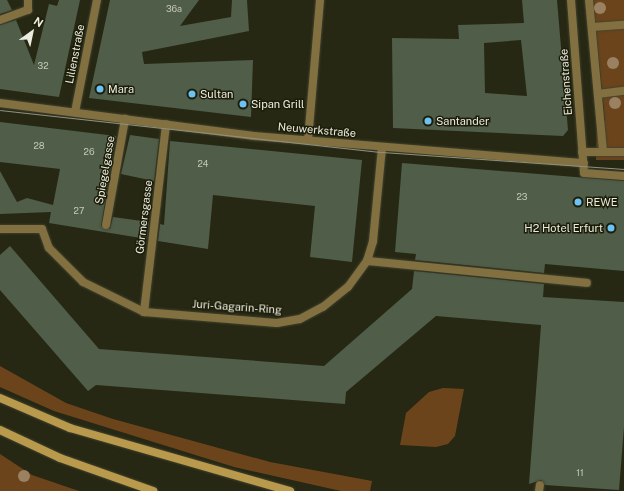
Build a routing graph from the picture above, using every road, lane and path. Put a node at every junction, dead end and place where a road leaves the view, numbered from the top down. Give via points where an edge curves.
1 (28, 0) edge
2 (97, 0) edge
3 (320, 0) edge
4 (571, 0) edge
5 (589, 0) edge
6 (0, 20) edge
7 (624, 25) edge
8 (592, 27) junction
9 (624, 91) edge
10 (598, 94) junction
11 (0, 103) edge
12 (75, 112) junction
13 (125, 119) junction
14 (166, 124) junction
15 (308, 140) junction
16 (382, 147) junction
17 (582, 152) junction
18 (603, 152) junction
19 (624, 152) edge
20 (584, 163) junction
21 (624, 176) edge
22 (106, 225) dead end
23 (0, 229) edge
24 (367, 261) junction
25 (587, 283) dead end
26 (144, 312) junction
27 (0, 398) edge
28 (0, 430) edge
29 (153, 491) edge
30 (290, 491) edge

1 - 6 street via 28,10
2 - 12 street, Lilienstraße
3 - 15 street
4 - 17 street, Eichenstraße
5 - 8 street
7 - 8 street
8 - 10 street
9 - 10 street
10 - 18 street
11 - 12 street, Neuwerkstraße
12 - 13 street, Neuwerkstraße
13 - 14 street, Neuwerkstraße
13 - 22 street, Spiegelgasse
14 - 15 street, Neuwerkstraße
14 - 26 street, Görmersgasse
15 - 16 street, Neuwerkstraße
16 - 20 street, Neuwerkstraße
16 - 24 street, Juri-Gagarin-Ring via 373,241
17 - 18 street
17 - 20 street, Eichenstraße
18 - 19 street
20 - 21 street via 584,173
23 - 26 street, Juri-Gagarin-Ring via 42,229 49,248 83,282
24 - 25 street
24 - 26 street, Juri-Gagarin-Ring via 348,287 323,308 300,319 277,323
27 - 30 street via 70,428
28 - 29 street via 60,458

